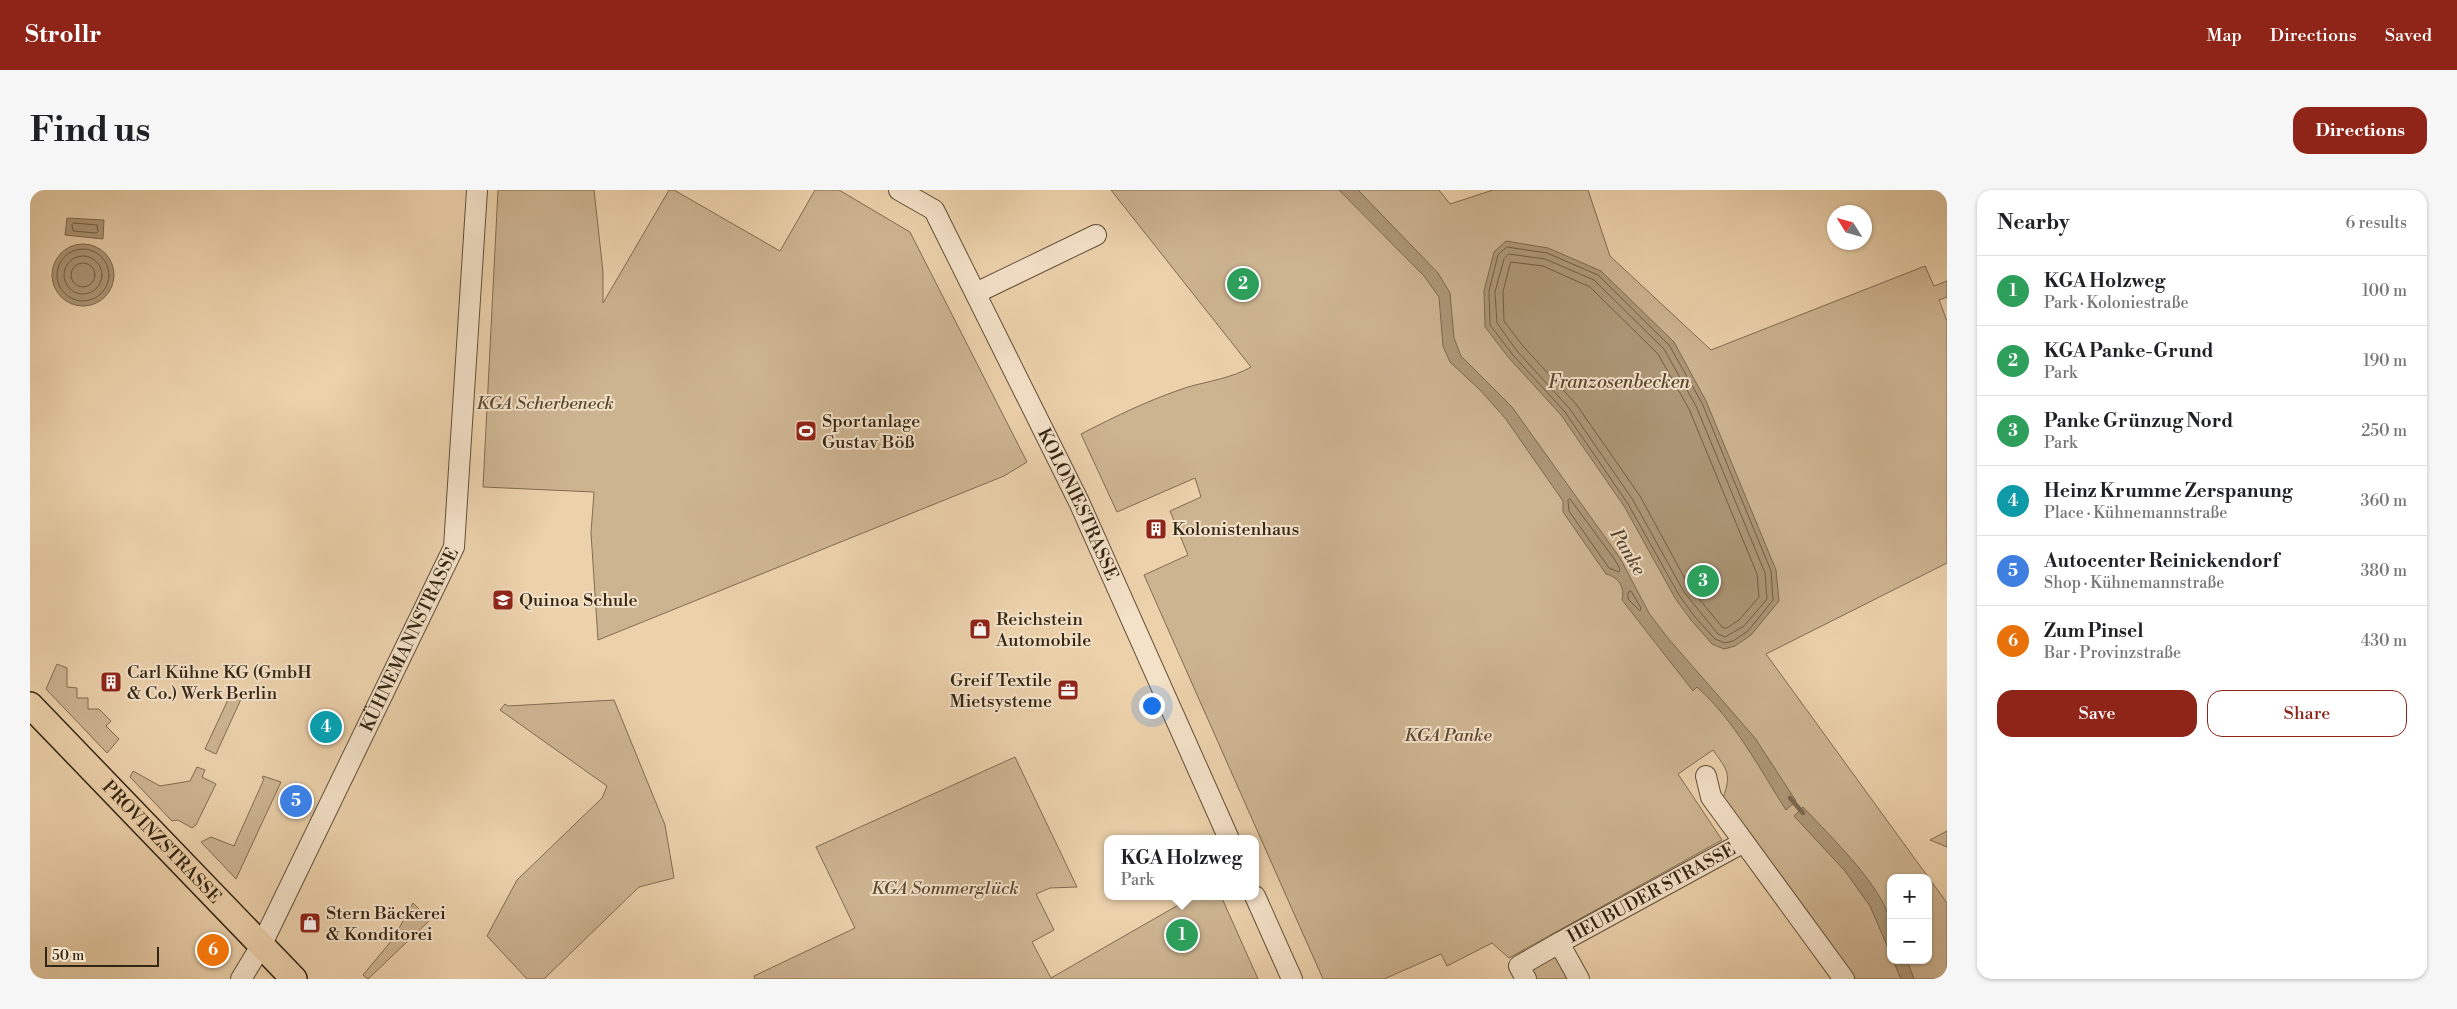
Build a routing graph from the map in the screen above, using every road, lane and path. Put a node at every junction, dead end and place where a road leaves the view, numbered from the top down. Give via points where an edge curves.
1 (477, 190) edge
2 (899, 190) edge
3 (1096, 235) dead end
4 (976, 293) junction
5 (32, 710) edge
6 (1706, 776) dead end
7 (1227, 835) edge
8 (1744, 842) junction
9 (1257, 900) edge
10 (1559, 943) junction
11 (261, 946) junction
12 (240, 979) edge
13 (294, 979) edge
14 (1292, 979) edge
15 (1526, 979) edge
16 (1579, 979) edge
17 (1844, 979) edge

1 - 11 street, KÜHNEMANNSTRASSE via 454,547
2 - 4 street, KOLONIESTRASSE via 934,210
3 - 4 street
4 - 7 street, KOLONIESTRASSE via 1079,502
5 - 11 main road, PROVINZSTRASSE
6 - 8 street via 1711,797
8 - 10 street, HEUBUDER STRASSE
8 - 17 street
9 - 14 street
10 - 15 street, HEUBUDER STRASSE via 1519,966
10 - 16 street
11 - 12 street, KÜHNEMANNSTRASSE
11 - 13 main road, PROVINZSTRASSE

